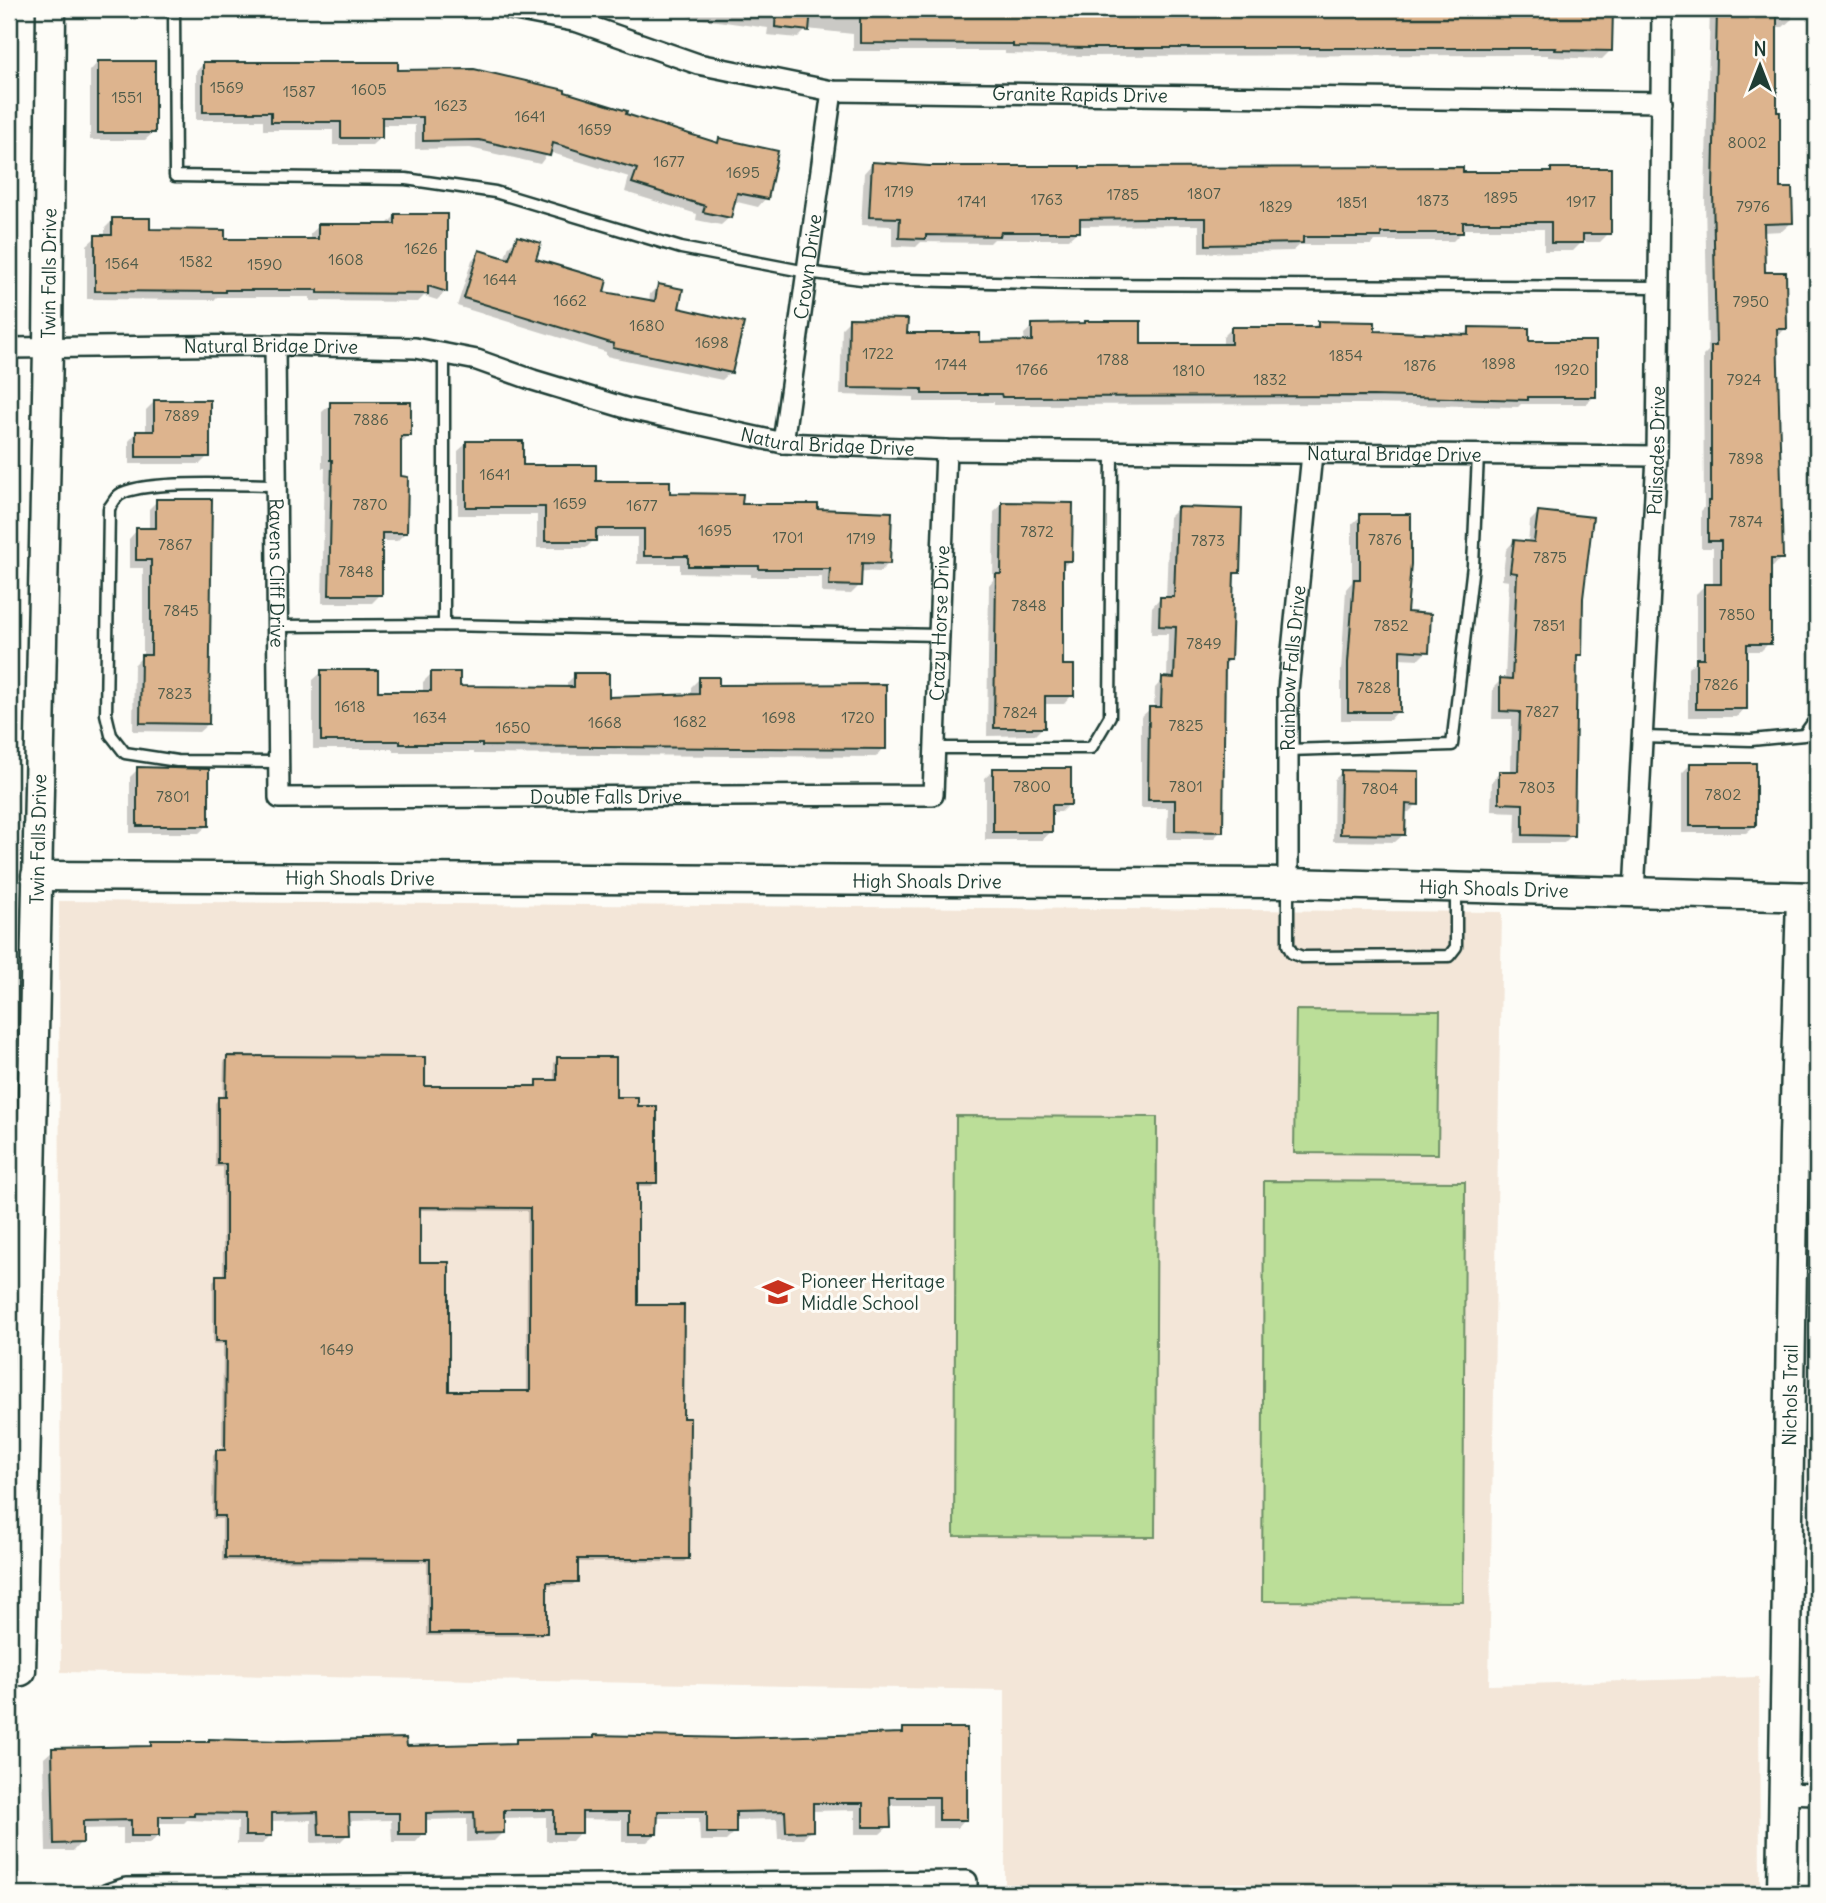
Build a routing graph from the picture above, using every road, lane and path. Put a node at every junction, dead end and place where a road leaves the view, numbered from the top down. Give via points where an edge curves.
1 (51, 9) edge
2 (174, 9) edge
3 (510, 9) edge
4 (1662, 9) edge
5 (832, 90) junction
6 (1662, 102) junction
7 (807, 272) junction
8 (1659, 287) junction
9 (275, 345) junction
10 (9, 348) edge
11 (48, 348) junction
12 (444, 354) junction
13 (783, 443) junction
14 (946, 450) junction
15 (1112, 452) junction
16 (1312, 454) junction
17 (1478, 455) junction
18 (1657, 456) junction
19 (276, 485) junction
20 (444, 625) junction
21 (277, 626) junction
22 (939, 635) junction
23 (1817, 717) edge
24 (1642, 737) junction
25 (935, 748) junction
26 (1288, 750) junction
27 (278, 762) junction
28 (933, 794) joint
29 (279, 798) joint
30 (36, 876) junction
31 (1288, 883) junction
32 (1456, 889) junction
33 (1634, 893) junction
34 (1809, 897) edge
35 (1805, 1138) edge
36 (15, 1671) edge
37 (1782, 1793) junction
38 (1817, 1794) edge
39 (967, 1888) edge
40 (108, 1894) edge
41 (1782, 1894) edge

1 - 11 street, Twin Falls Drive
2 - 7 lane via 176,176 406,180 495,192 681,248
3 - 5 street, Granite Rapids Drive via 578,22 698,64
4 - 6 street, Palisades Drive
5 - 6 street, Granite Rapids Drive
5 - 7 street, Crown Drive
6 - 8 street, Palisades Drive
7 - 8 lane via 861,279 1061,284
7 - 13 street, Crown Drive
8 - 18 street, Palisades Drive
9 - 11 street, Natural Bridge Drive
9 - 12 street, Natural Bridge Drive via 415,348
9 - 19 street, Ravens Cliff Drive
10 - 11 street, Natural Bridge Drive
11 - 30 street, Twin Falls Drive
12 - 13 street, Natural Bridge Drive via 477,360 629,409
12 - 20 lane
13 - 14 street, Natural Bridge Drive
14 - 15 street, Natural Bridge Drive
14 - 22 street, Crazy Horse Drive
15 - 16 street, Natural Bridge Drive
15 - 25 lane via 1110,716 1091,748
16 - 17 street, Natural Bridge Drive
16 - 26 street, Rainbow Falls Drive via 1288,690
17 - 18 street, Natural Bridge Drive
17 - 26 lane via 1473,565 1452,745
18 - 24 street, Palisades Drive
19 - 21 street, Ravens Cliff Drive
19 - 27 lane via 168,485 118,496 109,509 106,715 111,735 125,753 177,761
20 - 21 lane
20 - 22 lane
21 - 27 street, Ravens Cliff Drive
22 - 25 street, Crazy Horse Drive
23 - 24 lane via 1804,735 1751,740
24 - 33 street, Palisades Drive
25 - 28 street, Crazy Horse Drive
26 - 31 street, Rainbow Falls Drive
27 - 29 street, Ravens Cliff Drive
28 - 29 street, Double Falls Drive
30 - 31 street, High Shoals Drive
30 - 36 street, Twin Falls Drive
31 - 32 street, High Shoals Drive
31 - 32 lane via 1288,945 1302,957 1450,956 1455,947
32 - 33 street, High Shoals Drive
33 - 34 street, High Shoals Drive
34 - 35 street, Nichols Trail
35 - 37 street, Nichols Trail
37 - 38 street
37 - 41 street, Nichols Trail
39 - 40 street via 126,1888

